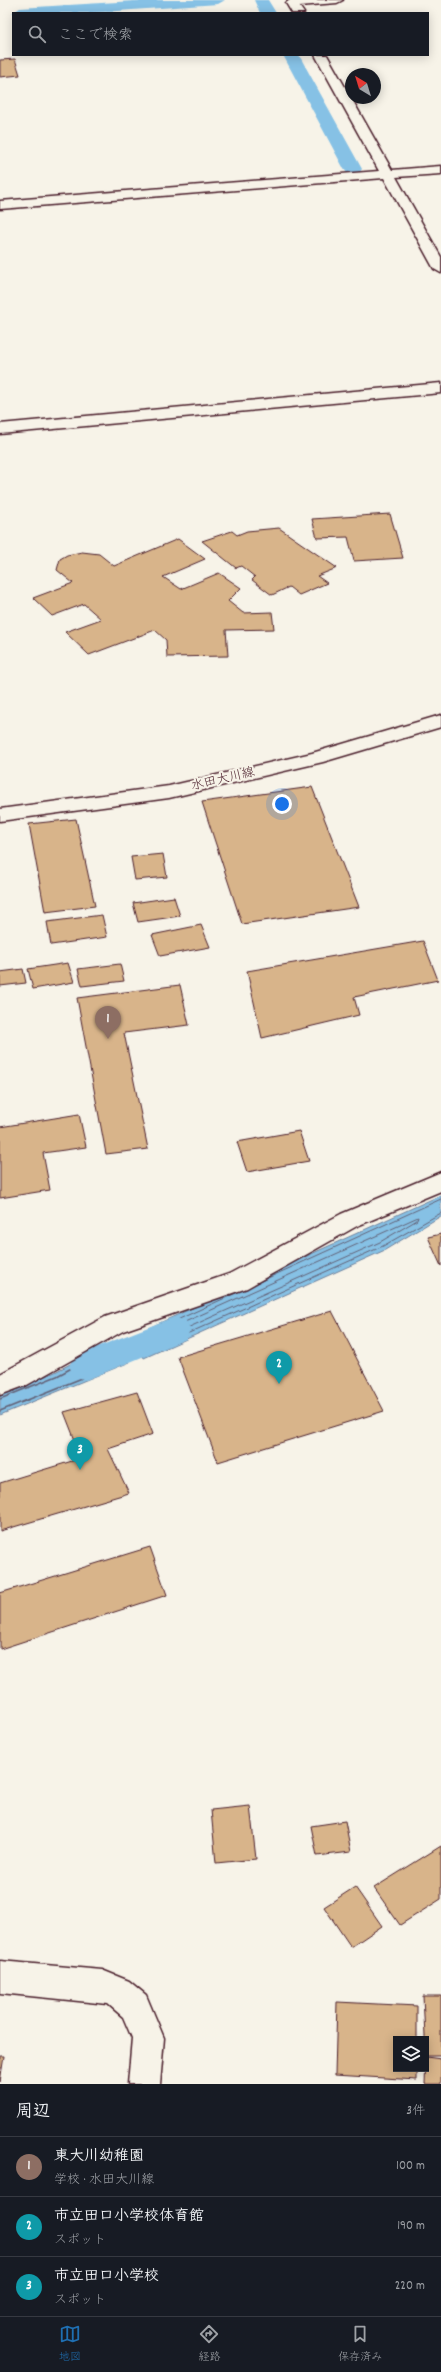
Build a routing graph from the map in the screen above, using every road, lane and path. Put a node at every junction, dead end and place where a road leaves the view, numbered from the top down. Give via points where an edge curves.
1 (337, 0) edge
2 (293, 5) edge
3 (322, 56) edge
4 (441, 170) edge
5 (388, 174) junction
6 (0, 205) edge
7 (441, 269) edge
8 (441, 388) edge
9 (0, 429) edge
10 (441, 721) edge
11 (0, 815) edge
12 (441, 1181) edge
13 (0, 1385) edge
14 (0, 1977) edge
15 (144, 2084) edge

1 - 2 street
3 - 5 street
4 - 5 street
5 - 6 street
5 - 7 street
8 - 9 street
10 - 11 street, 水田大川線 via 316,758 169,792
12 - 13 street via 349,1220 238,1281 114,1324 18,1378
14 - 15 street via 102,1986 118,1992 135,2006 148,2038

